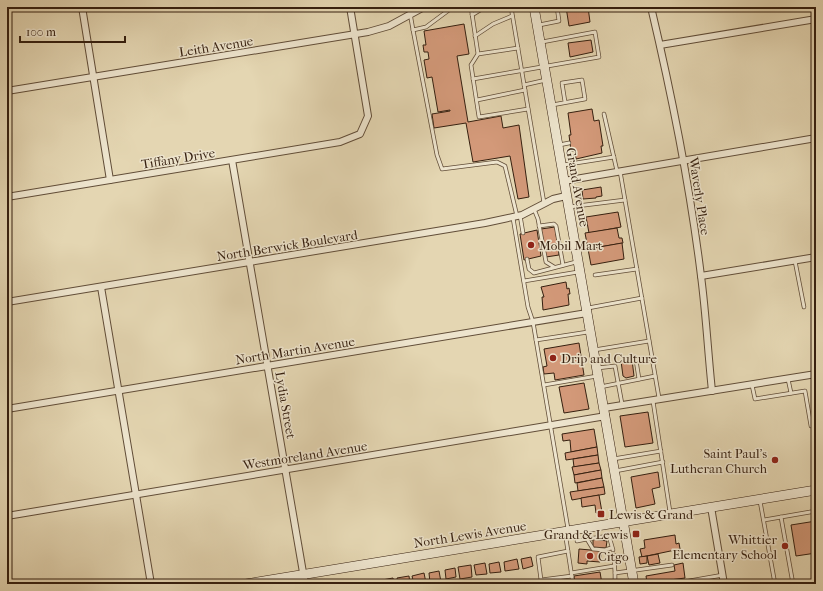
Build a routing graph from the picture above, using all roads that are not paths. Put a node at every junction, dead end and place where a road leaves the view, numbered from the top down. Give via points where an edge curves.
1 (82, 7) edge
2 (350, 7) edge
3 (409, 7) edge
4 (424, 7) edge
5 (453, 7) edge
6 (471, 7) edge
7 (485, 7) edge
8 (511, 7) edge
9 (534, 7) edge
10 (557, 7) edge
11 (651, 7) edge
12 (472, 15) junction
13 (410, 16) junction
14 (512, 16) junction
15 (816, 19) edge
16 (537, 26) junction
17 (413, 30) junction
18 (354, 34) junction
19 (475, 36) junction
20 (540, 43) junction
21 (660, 45) junction
22 (518, 48) junction
23 (478, 54) junction
24 (544, 67) junction
25 (522, 72) junction
26 (93, 77) junction
27 (473, 79) junction
28 (546, 80) junction
29 (524, 85) junction
30 (525, 90) junction
31 (7, 91) edge
32 (476, 100) junction
33 (565, 102) junction
34 (550, 105) junction
35 (528, 109) junction
36 (604, 114) dead end
37 (816, 138) edge
38 (569, 143) dead end
39 (557, 145) junction
40 (614, 157) junction
41 (232, 160) junction
42 (683, 160) junction
43 (561, 165) junction
44 (618, 171) junction
45 (110, 180) junction
46 (564, 181) junction
47 (566, 196) junction
48 (7, 197) edge
49 (625, 200) junction
50 (544, 203) junction
51 (568, 208) junction
52 (534, 209) junction
53 (516, 216) junction
54 (539, 226) junction
55 (523, 233) dead end
56 (816, 257) edge
57 (527, 259) dead end
58 (796, 261) junction
59 (250, 262) junction
60 (578, 262) junction
61 (563, 265) junction
62 (554, 267) junction
63 (637, 268) junction
64 (580, 272) junction
65 (595, 275) dead end
66 (701, 276) junction
67 (524, 282) junction
68 (101, 287) junction
69 (642, 298) junction
70 (7, 302) edge
71 (804, 307) dead end
72 (587, 311) junction
73 (533, 322) junction
74 (591, 332) junction
75 (536, 340) junction
76 (649, 341) junction
77 (594, 350) junction
78 (652, 358) junction
79 (268, 366) junction
80 (598, 372) junction
81 (816, 374) edge
82 (655, 376) junction
83 (639, 379) junction
84 (788, 379) junction
85 (618, 384) junction
86 (752, 384) junction
87 (544, 385) junction
88 (600, 387) junction
89 (118, 391) junction
90 (712, 391) junction
91 (790, 393) junction
92 (656, 399) junction
93 (622, 404) junction
94 (7, 409) edge
95 (605, 412) junction
96 (551, 426) junction
97 (816, 426) edge
98 (661, 451) junction
99 (613, 459) junction
100 (663, 462) junction
101 (286, 469) junction
102 (616, 471) junction
103 (816, 490) edge
104 (136, 494) junction
105 (760, 499) junction
106 (711, 507) junction
107 (816, 510) edge
108 (671, 514) junction
109 (7, 516) edge
110 (782, 517) junction
111 (764, 520) junction
112 (624, 521) junction
113 (584, 528) junction
114 (567, 531) junction
115 (587, 539) junction
116 (577, 541) dead end
117 (568, 551) junction
118 (612, 556) dead end
119 (672, 565) dead end
120 (614, 566) junction
121 (632, 572) junction
122 (615, 573) junction
123 (304, 574) junction
124 (571, 574) junction
125 (722, 575) junction
126 (151, 584) edge
127 (246, 584) edge
128 (305, 584) edge
129 (573, 584) edge
130 (615, 584) edge
131 (634, 584) edge
132 (688, 584) edge
133 (724, 584) edge
134 (775, 584) edge
135 (793, 584) edge

1 - 26 street
2 - 18 street
3 - 13 lane
4 - 13 street, Leith Avenue
5 - 17 lane via 426,27
6 - 12 lane
7 - 12 lane
8 - 14 lane
9 - 16 main road, Grand Avenue
10 - 16 lane via 559,22
11 - 21 street, Waverly Place
12 - 19 lane
13 - 17 lane
13 - 18 street, Leith Avenue via 389,26
14 - 19 lane
14 - 22 lane
15 - 21 street
16 - 20 main road, Grand Avenue
17 - 53 lane via 436,155 442,169 497,162 506,166
18 - 26 street, Leith Avenue
18 - 41 street, Tiffany Drive via 368,116 360,134 340,142
19 - 23 lane
20 - 24 main road, Grand Avenue
20 - 24 lane via 595,32 600,57
21 - 42 street, Waverly Place
22 - 23 lane
22 - 25 lane
23 - 27 lane via 471,65
24 - 25 lane
24 - 28 main road, Grand Avenue
25 - 27 lane
25 - 29 lane
26 - 31 street, Leith Avenue
26 - 45 street
27 - 32 lane
28 - 29 lane
28 - 34 main road, Grand Avenue
29 - 30 lane
30 - 32 lane
30 - 35 lane
32 - 35 lane via 479,116
33 - 33 lane via 585,99 582,80 562,83
33 - 34 lane
34 - 39 main road, Grand Avenue
35 - 50 lane
36 - 40 lane
37 - 42 street
38 - 39 lane
39 - 43 main road, Grand Avenue
40 - 43 lane
40 - 44 lane
41 - 45 street, Tiffany Drive
41 - 59 street, Lydia Street
42 - 44 street
42 - 66 street, Waverly Place
43 - 46 main road, Grand Avenue
44 - 46 street
44 - 49 lane
45 - 48 street, Tiffany Drive
46 - 47 main road, Grand Avenue
47 - 50 street, North Berwick Boulevard
47 - 51 main road, Grand Avenue
49 - 51 lane
49 - 63 lane
50 - 52 street, North Berwick Boulevard
51 - 60 main road, Grand Avenue
52 - 53 street, North Berwick Boulevard
52 - 54 lane
53 - 55 lane
53 - 59 street, North Berwick Boulevard
53 - 67 lane
54 - 61 lane via 556,226
54 - 62 lane via 546,262
56 - 58 street
57 - 62 lane via 529,269 534,273
58 - 66 street
58 - 71 lane
59 - 68 street, North Berwick Boulevard
59 - 79 street, Lydia Street
60 - 61 lane
60 - 64 main road, Grand Avenue
61 - 62 lane
63 - 65 lane
63 - 69 lane
64 - 67 lane
64 - 72 main road, Grand Avenue
66 - 90 street, Waverly Place
67 - 73 lane
68 - 70 street, North Berwick Boulevard
68 - 89 street
69 - 72 lane
69 - 76 lane
72 - 73 street, North Martin Avenue
72 - 74 main road, Grand Avenue
73 - 75 lane
73 - 79 street, North Martin Avenue
74 - 75 lane
74 - 77 main road, Grand Avenue
75 - 87 lane
76 - 77 lane
76 - 78 lane
77 - 80 main road, Grand Avenue
78 - 82 lane
78 - 83 lane via 636,360
79 - 89 street, North Martin Avenue
79 - 101 street, Lydia Street
80 - 85 lane via 615,366
80 - 87 lane
80 - 88 main road, Grand Avenue
81 - 84 street, Westmoreland Avenue
82 - 83 lane
82 - 92 lane
83 - 85 lane
84 - 86 street, Westmoreland Avenue
84 - 91 lane
85 - 88 lane
85 - 93 lane
86 - 90 street, Westmoreland Avenue
86 - 91 lane via 755,399
87 - 96 lane
88 - 95 main road, Grand Avenue
89 - 94 street, North Martin Avenue
89 - 104 street
90 - 92 street, Westmoreland Avenue
91 - 97 lane via 805,391 810,426
92 - 93 street, Westmoreland Avenue
92 - 98 lane
93 - 95 street, Westmoreland Avenue
95 - 96 street, Westmoreland Avenue
95 - 99 main road, Grand Avenue
96 - 101 street, Westmoreland Avenue
96 - 114 lane
98 - 99 lane
98 - 100 lane
99 - 102 main road, Grand Avenue
100 - 102 lane
100 - 108 lane
101 - 104 street, Westmoreland Avenue
101 - 123 street, Lydia Street
102 - 112 main road, Grand Avenue
103 - 105 main road, North Lewis Avenue
104 - 109 street, Westmoreland Avenue
104 - 126 street
105 - 106 main road, North Lewis Avenue
105 - 111 lane
106 - 108 main road, North Lewis Avenue
106 - 125 street
107 - 110 lane
108 - 112 main road, North Lewis Avenue
110 - 111 lane
110 - 135 lane
111 - 134 lane
112 - 113 main road, North Lewis Avenue
112 - 121 main road, Grand Avenue
113 - 114 main road, North Lewis Avenue
113 - 115 lane
114 - 117 lane
114 - 123 main road, North Lewis Avenue
115 - 115 lane via 608,535 611,549 593,549
115 - 116 lane
117 - 124 lane
117 - 124 lane via 538,557 541,580
118 - 120 lane
119 - 121 lane
120 - 122 lane
120 - 124 lane
121 - 122 lane
121 - 131 main road, Grand Avenue
122 - 130 lane
123 - 127 main road, North Lewis Avenue
123 - 128 street, Lydia Street
124 - 129 lane
125 - 132 lane via 690,581
125 - 133 street

